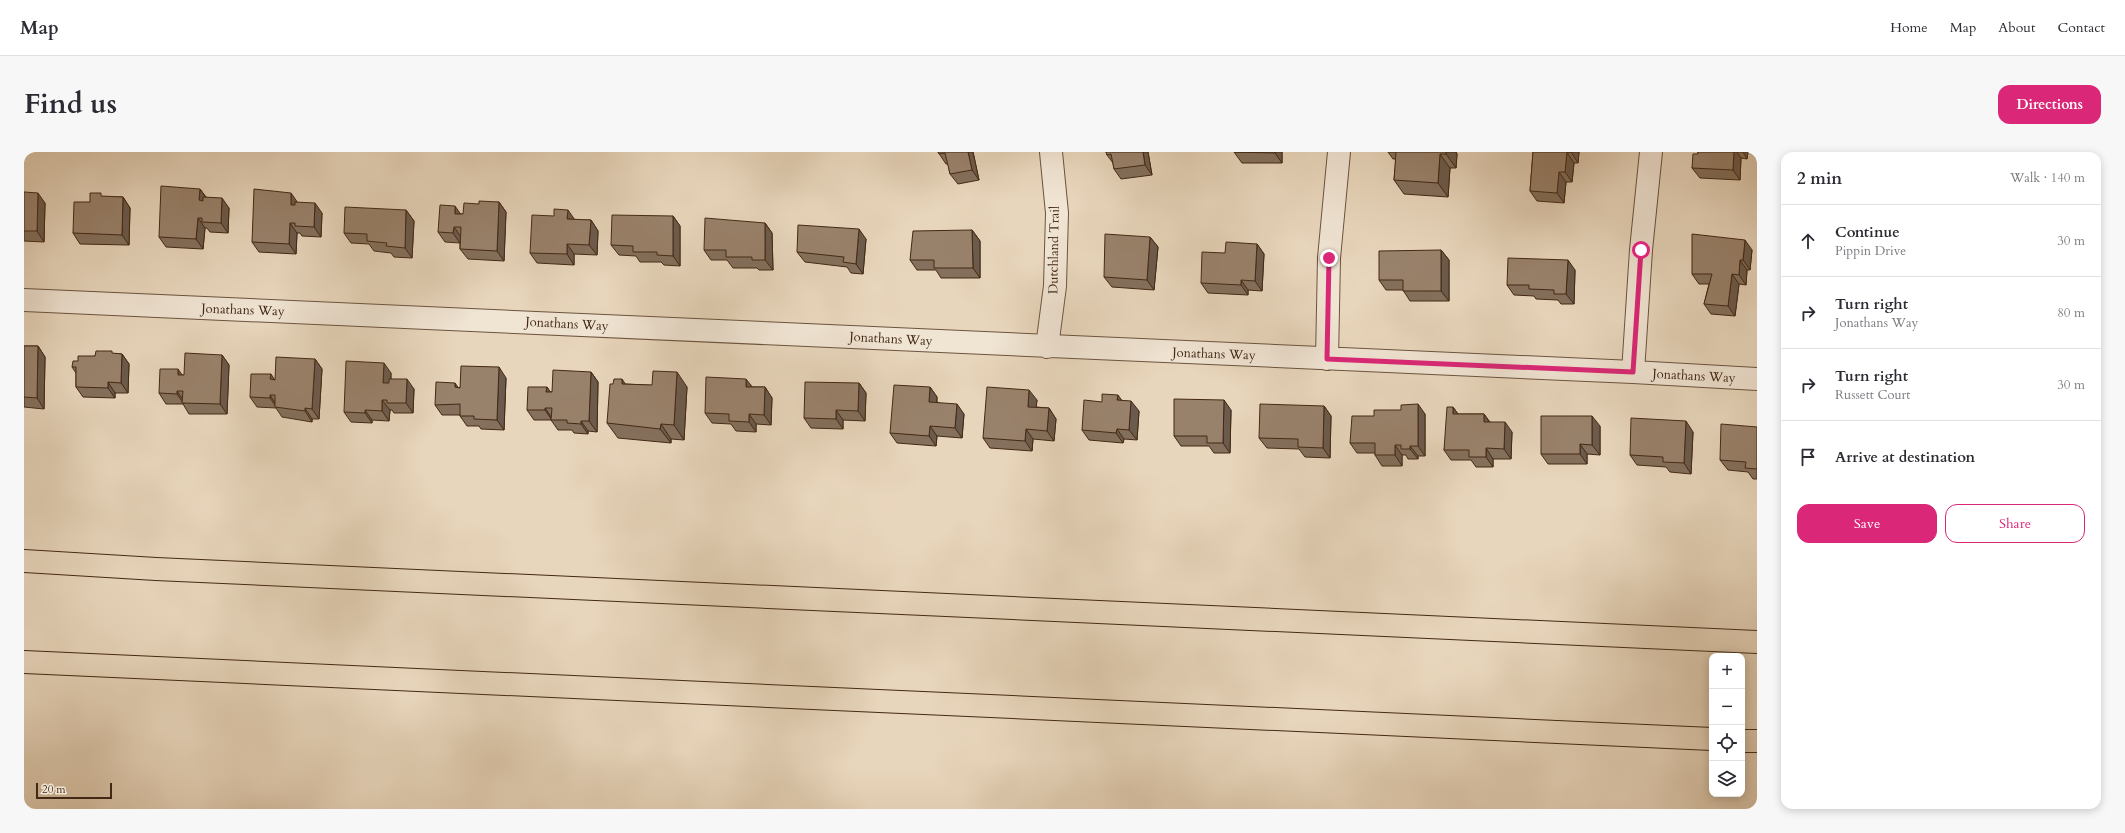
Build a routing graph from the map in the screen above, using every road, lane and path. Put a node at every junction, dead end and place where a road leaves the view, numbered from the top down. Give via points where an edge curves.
1 (1051, 152) edge
2 (1339, 152) edge
3 (1651, 152) edge
4 (24, 300) edge
5 (1047, 347) junction
6 (1327, 359) junction
7 (1633, 372) junction
8 (1757, 380) edge
9 (24, 561) edge
10 (1757, 642) edge
11 (24, 662) edge
12 (1709, 739) edge
13 (1745, 741) edge
14 (1757, 741) edge

1 - 5 street, Dutchland Trail via 1056,212 1055,286
2 - 6 street via 1329,258
3 - 7 street
4 - 5 street, Jonathans Way
5 - 6 street, Jonathans Way
6 - 7 street, Jonathans Way
7 - 8 street, Jonathans Way
9 - 10 highway
11 - 12 highway
13 - 14 highway

